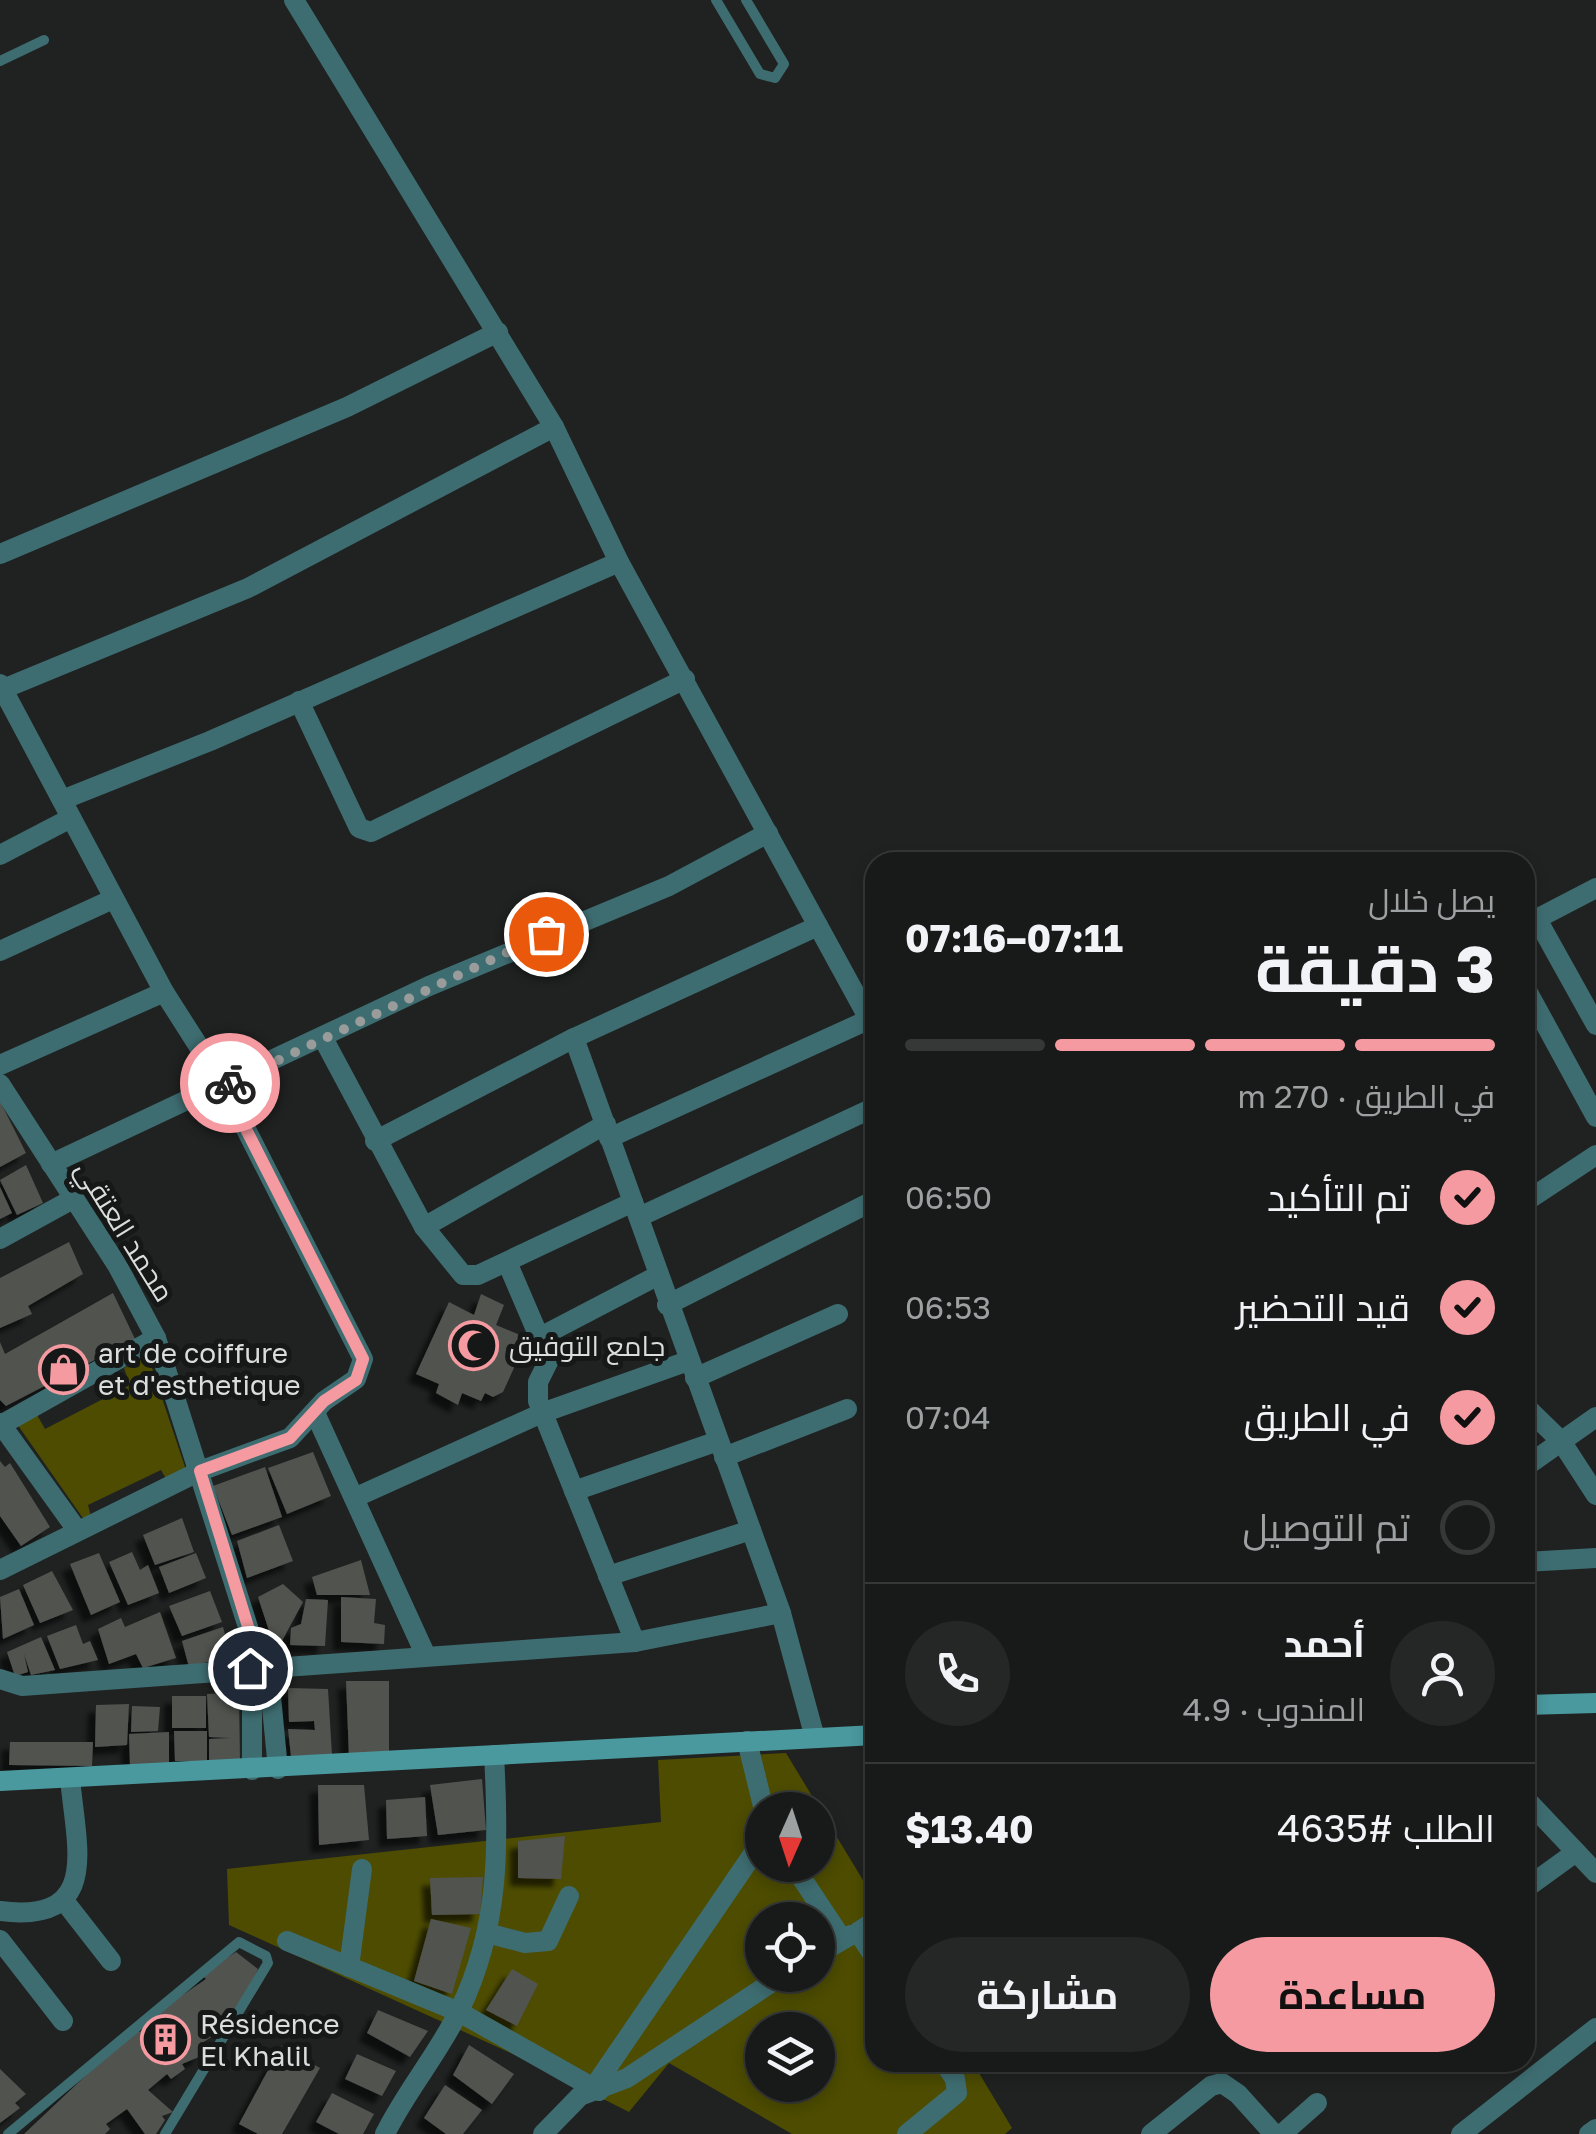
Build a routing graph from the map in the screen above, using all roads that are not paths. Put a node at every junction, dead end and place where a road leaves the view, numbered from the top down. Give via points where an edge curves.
1 (294, 0) edge
2 (716, 0) edge
3 (746, 0) edge
4 (44, 40) dead end
5 (0, 62) edge
6 (498, 332) junction
7 (554, 427) junction
8 (0, 554) edge
9 (619, 562) junction
10 (685, 679) junction
11 (2, 686) edge
12 (299, 702) junction
13 (66, 808) junction
14 (768, 833) junction
15 (0, 854) edge
16 (1596, 888) edge
17 (114, 899) junction
18 (1535, 920) edge
19 (818, 926) junction
20 (1535, 928) edge
21 (0, 951) edge
22 (164, 992) junction
23 (1535, 1006) edge
24 (865, 1012) edge
25 (1596, 1025) edge
26 (865, 1028) edge
27 (323, 1038) junction
28 (574, 1038) junction
29 (0, 1066) edge
30 (224, 1086) junction
31 (1, 1087) edge
32 (865, 1112) edge
33 (1596, 1117) edge
34 (608, 1131) junction
35 (375, 1142) junction
36 (1596, 1155) edge
37 (51, 1164) junction
38 (1535, 1195) edge
39 (71, 1200) junction
40 (865, 1205) edge
41 (636, 1210) junction
42 (424, 1226) junction
43 (0, 1239) edge
44 (506, 1262) junction
45 (658, 1276) junction
46 (667, 1305) junction
47 (838, 1314) dead end
48 (540, 1337) junction
49 (156, 1338) junction
50 (692, 1370) junction
51 (848, 1410) dead end
52 (542, 1413) junction
53 (316, 1414) junction
54 (1535, 1416) edge
55 (1596, 1417) edge
56 (1, 1424) edge
57 (1562, 1442) junction
58 (722, 1449) junction
59 (1535, 1460) edge
60 (200, 1471) junction
61 (574, 1491) junction
62 (1596, 1495) edge
63 (354, 1498) junction
64 (77, 1530) junction
65 (751, 1530) junction
66 (1596, 1558) edge
67 (1535, 1561) edge
68 (0, 1570) edge
69 (608, 1576) junction
70 (781, 1613) junction
71 (635, 1642) junction
72 (426, 1656) junction
73 (259, 1666) junction
74 (0, 1679) edge
75 (1596, 1704) edge
76 (1535, 1706) edge
77 (816, 1738) junction
78 (865, 1738) edge
79 (748, 1742) junction
80 (494, 1755) junction
81 (278, 1769) junction
82 (252, 1770) junction
83 (70, 1778) junction
84 (0, 1781) edge
85 (760, 1792) edge
86 (1535, 1809) edge
87 (1576, 1852) junction
88 (745, 1867) edge
89 (362, 1869) dead end
90 (1596, 1873) edge
91 (809, 1882) edge
92 (1535, 1882) edge
93 (569, 1896) dead end
94 (65, 1902) junction
95 (0, 1911) edge
96 (858, 1931) edge
97 (488, 1933) junction
98 (0, 1940) edge
99 (287, 1942) dead end
100 (835, 1944) edge
101 (111, 1961) dead end
102 (348, 1967) junction
103 (757, 1992) edge
104 (459, 2012) junction
105 (63, 2021) dead end
106 (1596, 2028) edge
107 (950, 2072) edge
108 (597, 2089) junction
109 (1317, 2103) dead end
110 (1596, 2128) edge
111 (8, 2134) edge
112 (165, 2134) edge
113 (384, 2134) edge
114 (543, 2134) edge
115 (907, 2134) edge
116 (1151, 2134) edge
117 (1274, 2134) edge
118 (1282, 2134) edge
119 (1461, 2134) edge
120 (1589, 2134) edge

1 - 6 street
2 - 3 lane via 760,74 774,78 784,64
4 - 5 lane
6 - 7 street
6 - 8 street via 348,406
7 - 9 street
7 - 11 street via 248,588
9 - 10 street
9 - 12 street
10 - 12 street via 370,832 359,828
10 - 14 street
11 - 13 street
12 - 13 street
13 - 15 street
13 - 17 street
14 - 19 street
14 - 27 street via 668,886 546,934
16 - 18 street
17 - 21 street
17 - 22 street
19 - 24 street
19 - 28 street
20 - 25 street
22 - 29 street
22 - 30 street
23 - 33 street
26 - 34 street
27 - 30 street
27 - 35 street
28 - 34 street
28 - 35 street
30 - 37 street
30 - 53 street via 363,1359 356,1380
31 - 37 street, محمد العتقي
32 - 41 street
34 - 41 street
34 - 42 street
35 - 42 street
36 - 38 street
37 - 39 street, محمد العتقي
39 - 43 street
39 - 49 street, محمد العتقي via 117,1265
40 - 46 street
41 - 44 street
41 - 45 street
42 - 44 street via 463,1275
44 - 48 street
45 - 46 street
45 - 48 street
46 - 50 street
47 - 50 street
48 - 52 street via 549,1360 536,1388
49 - 56 street
49 - 60 street, محمد العتقي
50 - 52 street
50 - 58 street
51 - 58 street
52 - 61 street
52 - 63 street
53 - 60 street via 290,1438
53 - 63 street
54 - 57 street
55 - 57 street
56 - 64 street
57 - 59 street
57 - 62 street
58 - 61 street
58 - 65 street
60 - 64 street
60 - 73 street, محمد العتقي
61 - 69 street
63 - 72 street
64 - 68 street
65 - 69 street
65 - 70 street
66 - 67 street
69 - 71 street
70 - 71 street
70 - 77 street
71 - 72 street
72 - 73 street
73 - 74 street via 22,1686
73 - 81 street, محمد العتقي
73 - 82 street, محمد العتقي
75 - 76 street
77 - 78 street
77 - 79 street
79 - 80 street
79 - 85 street
80 - 81 street
80 - 97 street via 500,1843
81 - 82 street
82 - 83 street
83 - 84 street
83 - 94 street via 77,1864
86 - 87 street
87 - 90 street
87 - 92 street
88 - 108 street
89 - 102 street
91 - 96 street
93 - 97 street via 548,1941
94 - 95 street via 42,1913
94 - 101 street
96 - 100 street
97 - 104 street
98 - 105 street
99 - 102 street
102 - 104 street
103 - 108 street via 627,2078
104 - 108 street
104 - 113 street
106 - 119 street
107 - 115 street via 956,2093
108 - 114 street via 568,2104
109 - 118 street
110 - 120 street
111 - 112 lane via 238,1942 266,1956 268,1964
116 - 117 street via 1222,2083

